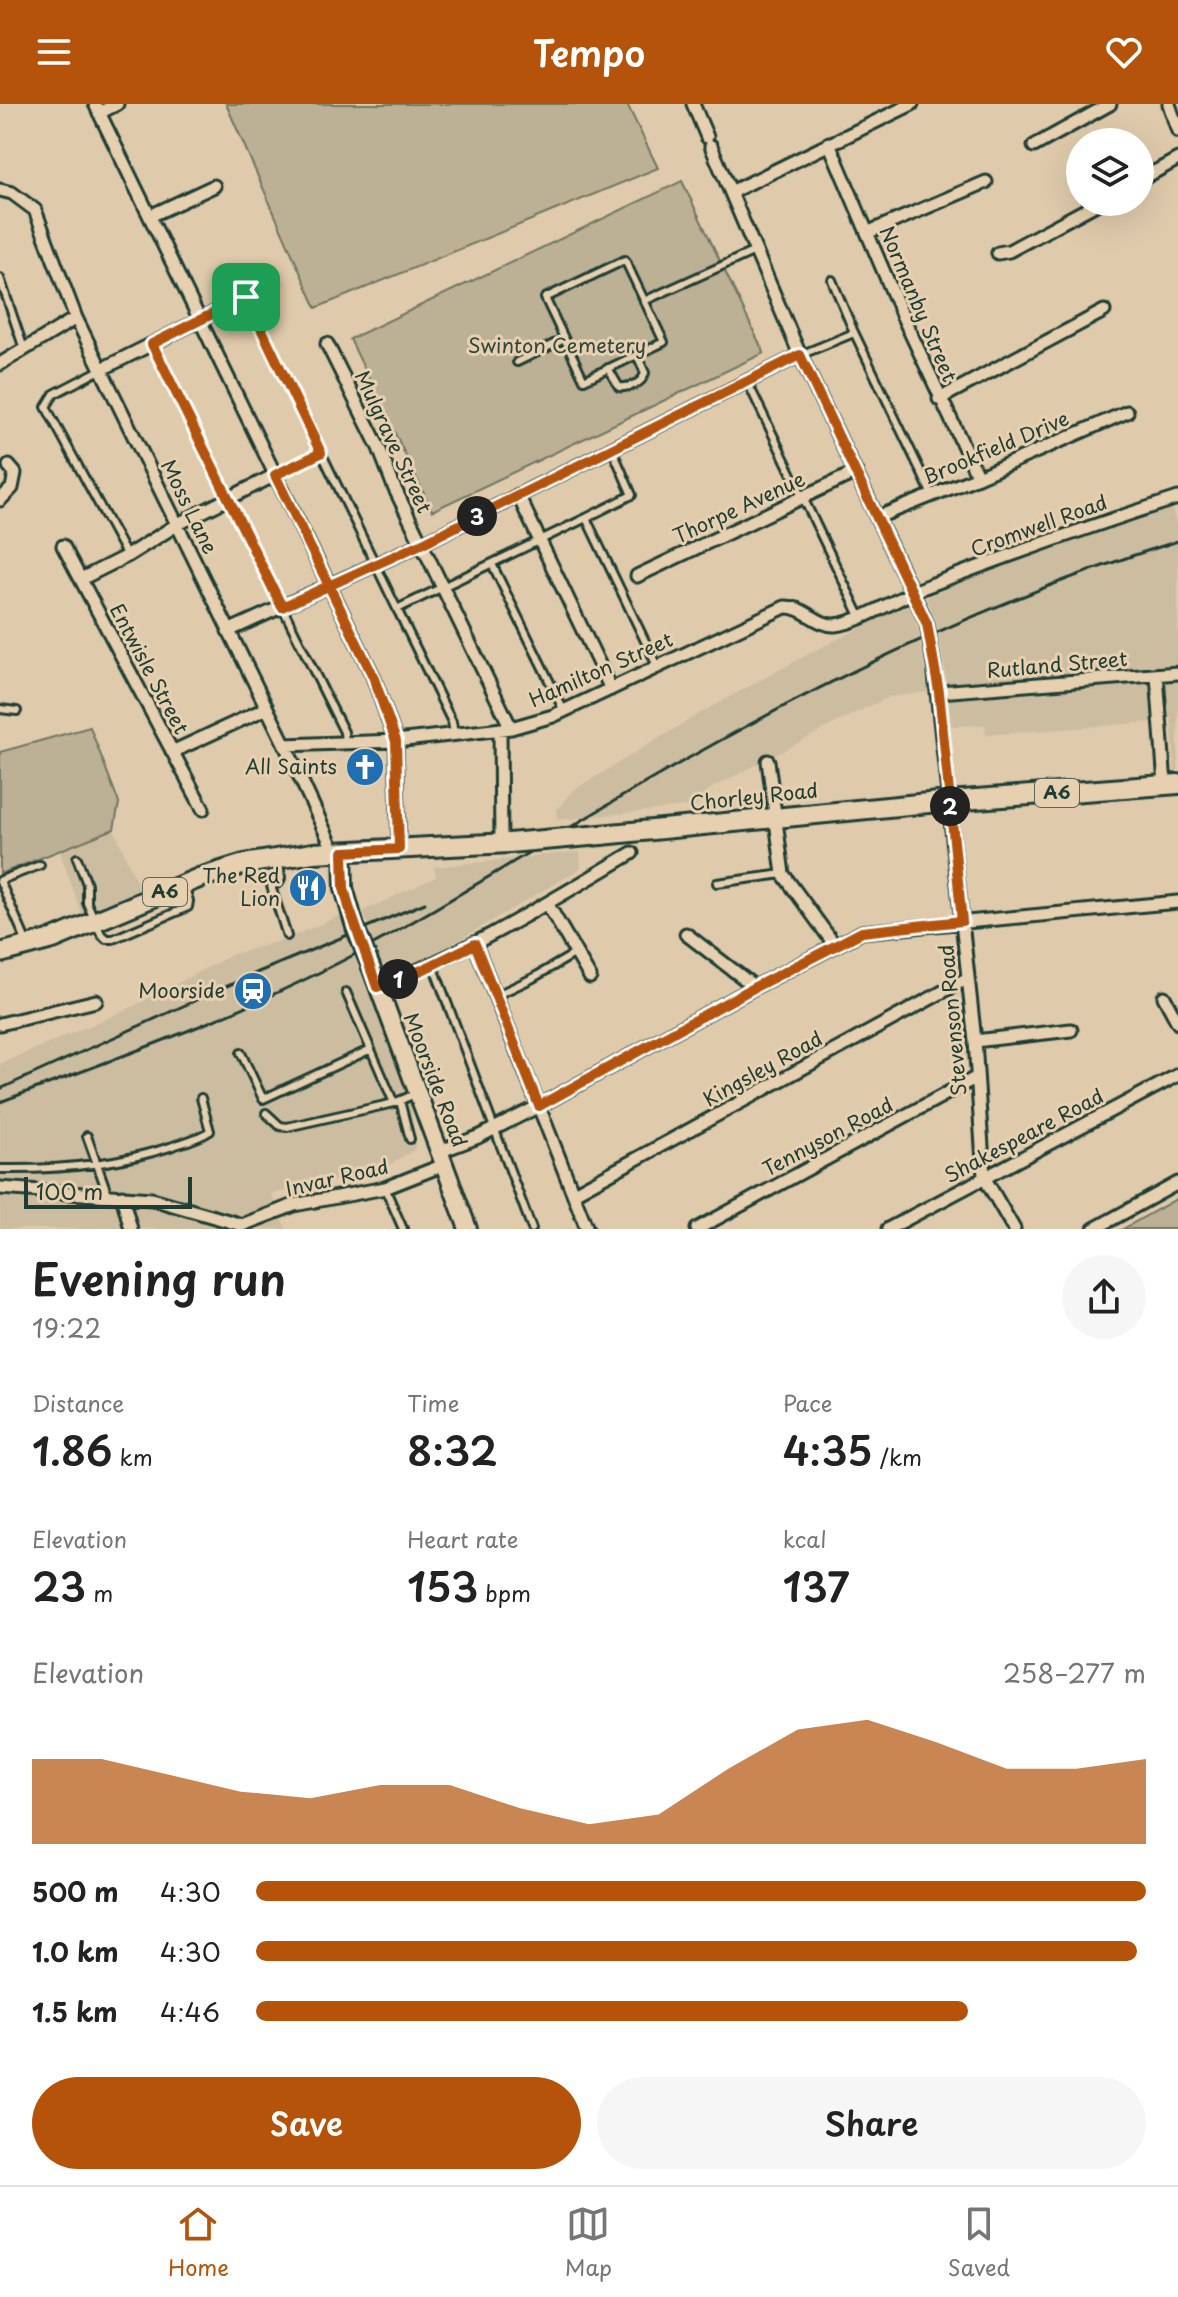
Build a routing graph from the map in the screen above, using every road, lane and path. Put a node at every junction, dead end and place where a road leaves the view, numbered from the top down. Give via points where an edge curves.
1 (117, 104) edge
2 (693, 104) edge
3 (912, 104) edge
4 (1110, 104) edge
5 (1169, 104) edge
6 (97, 108) edge
7 (1178, 131) edge
8 (829, 143) junction
9 (1034, 146) dead end
10 (1178, 159) edge
11 (1154, 172) edge
12 (986, 182) dead end
13 (214, 186) dead end
14 (0, 190) edge
15 (731, 192) junction
16 (150, 216) junction
17 (1074, 216) edge
18 (869, 232) junction
19 (757, 250) junction
20 (998, 253) dead end
21 (0, 278) edge
22 (832, 280) dead end
23 (274, 283) dead end
24 (246, 297) junction
25 (644, 301) junction
26 (1104, 311) dead end
27 (76, 318) junction
28 (199, 322) junction
29 (854, 333) junction
30 (564, 339) junction
31 (152, 344) junction
32 (24, 349) junction
33 (326, 351) dead end
34 (637, 355) junction
35 (800, 355) junction
36 (517, 362) dead end
37 (0, 364) edge
38 (608, 368) junction
39 (102, 369) junction
40 (748, 383) junction
41 (939, 399) junction
42 (1127, 412) dead end
43 (612, 449) junction
44 (321, 453) junction
45 (16, 469) dead end
46 (856, 472) junction
47 (275, 475) junction
48 (978, 477) junction
49 (518, 495) junction
50 (932, 495) junction
51 (803, 498) junction
52 (1178, 498) edge
53 (229, 499) junction
54 (0, 500) edge
55 (878, 517) junction
56 (586, 518) junction
57 (178, 524) junction
58 (540, 540) junction
59 (421, 544) junction
60 (63, 546) dead end
61 (127, 556) junction
62 (492, 564) junction
63 (376, 565) junction
64 (637, 576) dead end
65 (81, 579) junction
66 (329, 587) junction
67 (444, 587) junction
68 (913, 592) junction
69 (282, 607) junction
70 (397, 609) junction
71 (860, 616) junction
72 (228, 631) junction
73 (657, 666) junction
74 (1178, 673) edge
75 (1157, 675) junction
76 (611, 689) junction
77 (939, 692) junction
78 (267, 708) junction
79 (0, 709) edge
80 (17, 711) dead end
81 (564, 711) junction
82 (505, 729) junction
83 (454, 734) junction
84 (396, 741) junction
85 (345, 743) junction
86 (285, 745) junction
87 (172, 752) junction
88 (768, 761) dead end
89 (1171, 785) edge
90 (949, 801) junction
91 (203, 809) dead end
92 (775, 816) junction
93 (505, 844) junction
94 (399, 849) junction
95 (339, 852) junction
96 (632, 853) dead end
97 (77, 858) dead end
98 (278, 858) junction
99 (40, 865) dead end
100 (783, 874) junction
101 (0, 880) edge
102 (717, 883) dead end
103 (1178, 902) edge
104 (547, 903) junction
105 (962, 921) junction
106 (94, 922) junction
107 (686, 934) dead end
108 (287, 936) dead end
109 (475, 944) junction
110 (834, 944) junction
111 (28, 946) junction
112 (0, 953) edge
113 (576, 953) junction
114 (433, 965) junction
115 (590, 977) dead end
116 (968, 978) junction
117 (377, 987) junction
118 (755, 987) junction
119 (346, 992) dead end
120 (495, 996) junction
121 (1164, 997) dead end
122 (96, 1001) dead end
123 (1178, 1023) edge
124 (0, 1024) edge
125 (1071, 1030) dead end
126 (975, 1041) junction
127 (369, 1050) junction
128 (241, 1053) dead end
129 (1178, 1075) edge
130 (977, 1077) junction
131 (418, 1093) junction
132 (201, 1098) dead end
133 (397, 1102) junction
134 (539, 1106) junction
135 (266, 1113) dead end
136 (493, 1129) junction
137 (87, 1136) dead end
138 (410, 1139) dead end
139 (443, 1158) junction
140 (97, 1165) junction
141 (0, 1169) edge
142 (984, 1177) junction
143 (1178, 1183) edge
144 (0, 1188) edge
145 (385, 1188) junction
146 (574, 1193) junction
147 (108, 1195) junction
148 (122, 1196) junction
149 (131, 1229) edge
150 (403, 1229) edge
151 (468, 1229) edge
152 (532, 1229) edge
153 (587, 1229) edge
154 (697, 1229) edge
155 (888, 1229) edge
156 (1014, 1229) edge
157 (1094, 1229) edge

1 - 6 street
2 - 15 street, Stevenson Road
3 - 8 street
4 - 9 street
5 - 7 street
6 - 16 street
8 - 15 street
8 - 18 street, Normanby Street
10 - 11 street
12 - 18 street
13 - 16 street
14 - 27 street, Moss Lane via 35,210
15 - 19 street, Stevenson Road
16 - 28 street
17 - 20 street
18 - 41 street, Normanby Street
19 - 25 lane
19 - 35 street, Stevenson Road
21 - 32 lane
22 - 29 lane
23 - 24 street
24 - 28 street
24 - 44 lane
25 - 30 lane via 625,260 545,298
25 - 34 lane via 664,342
26 - 41 street
27 - 32 street
27 - 39 street, Moss Lane
28 - 31 street
28 - 47 street
29 - 35 lane
29 - 50 lane
30 - 36 lane
30 - 38 lane via 584,380
31 - 39 street
31 - 53 lane
32 - 37 street
33 - 59 street, Mulgrave Street via 379,448
34 - 38 lane
34 - 38 lane via 644,378 629,387 619,387
35 - 40 street
35 - 46 street, Stevenson Road
39 - 57 street, Moss Lane
39 - 61 lane via 54,394 46,407
40 - 43 street
40 - 51 lane
41 - 48 street, Normanby Street
42 - 48 street, Brookfield Drive
43 - 49 street
43 - 56 lane via 632,495
44 - 47 lane
44 - 63 lane
45 - 54 street via 12,488
46 - 51 street, Thorpe Avenue
46 - 55 street, Stevenson Road
47 - 53 street
47 - 66 street
48 - 50 street, Brookfield Drive
49 - 58 street
49 - 59 street
50 - 55 street, Brookfield Drive
51 - 64 street, Thorpe Avenue
51 - 71 lane
52 - 68 street, Cromwell Road via 1043,541
53 - 57 street
53 - 69 lane
55 - 68 street, Stevenson Road
56 - 58 lane
56 - 73 lane
57 - 61 street
57 - 72 street, Moss Lane
58 - 62 lane
58 - 76 street
59 - 63 street
59 - 67 street, Mulgrave Street
60 - 65 street, Entwisle Street
61 - 65 street
62 - 67 lane
62 - 81 lane
63 - 66 street
63 - 70 lane
65 - 87 street, Entwisle Street
66 - 69 street
66 - 84 street via 373,676
67 - 70 lane
67 - 82 street, Mulgrave Street
68 - 71 street, Hamilton Street
68 - 77 street, Stevenson Road, bridge via 927,624
69 - 72 street
69 - 85 lane
70 - 83 lane
71 - 73 street, Hamilton Street via 834,625 785,607
72 - 78 street, Moss Lane
73 - 76 street, Hamilton Street
74 - 75 street, Rutland Street
75 - 77 street, Rutland Street
75 - 89 street
76 - 81 street, Hamilton Street
77 - 90 street, Stevenson Road
78 - 86 street, Moss Lane
78 - 87 street
79 - 80 lane
81 - 82 street, Hamilton Street
82 - 83 street, Hamilton Street
82 - 93 street, Mulgrave Street
83 - 84 street, Hamilton Street
84 - 85 street, Hamilton Street
84 - 94 street
85 - 86 street, Hamilton Street
86 - 95 street, Moss Lane
87 - 91 street, Entwisle Street
88 - 92 street
89 - 90 main road, Chorley Road / A6
90 - 92 main road, Chorley Road / A6
90 - 105 street, Stevenson Road
92 - 93 main road, Chorley Road / A6, bridge
92 - 100 street
93 - 94 main road, Chorley Road / A6
94 - 95 main road, Chorley Road / A6
95 - 98 main road, A6
95 - 117 street, Moorside Road, bridge via 344,888
96 - 104 street
97 - 106 lane
98 - 106 main road, A6 via 183,884
98 - 108 lane via 281,878 271,886
99 - 101 lane
100 - 102 lane
100 - 110 street
101 - 111 lane
103 - 105 street, Invar Road
104 - 109 street
104 - 113 street
105 - 110 street, Invar Road via 862,932
105 - 116 street, Stevenson Road
106 - 111 main road, A6
107 - 118 street
109 - 114 street
109 - 120 street
110 - 118 street, Invar Road
111 - 112 main road, A6
113 - 115 street
113 - 120 lane
114 - 117 street
114 - 136 lane
116 - 126 street, Stevenson Road
116 - 146 street, Kingsley Road
117 - 131 street, Moorside Road
118 - 134 street, Invar Road
119 - 127 lane
120 - 134 street
121 - 123 street
122 - 124 street
125 - 126 street
126 - 130 street, Stevenson Road
127 - 128 lane via 263,1099
127 - 133 lane
129 - 142 street, Shakespeare Road
130 - 142 street, Stevenson Road
130 - 154 street, Tennyson Road
131 - 133 lane
131 - 139 street, Moorside Road
132 - 140 lane via 210,1124 206,1134
133 - 135 lane via 287,1127
133 - 138 lane
134 - 136 street, Invar Road
134 - 146 street
136 - 139 street, Invar Road
136 - 152 lane
137 - 140 lane
139 - 145 street, Invar Road
139 - 151 street, Moorside Road
140 - 141 lane
140 - 147 lane
142 - 155 street, Shakespeare Road
142 - 156 street, Stevenson Road
143 - 157 street
144 - 147 street, Invar Road
145 - 148 street, Invar Road via 294,1205 242,1225 152,1199
145 - 150 lane
146 - 153 street
147 - 148 street, Invar Road
148 - 149 street

